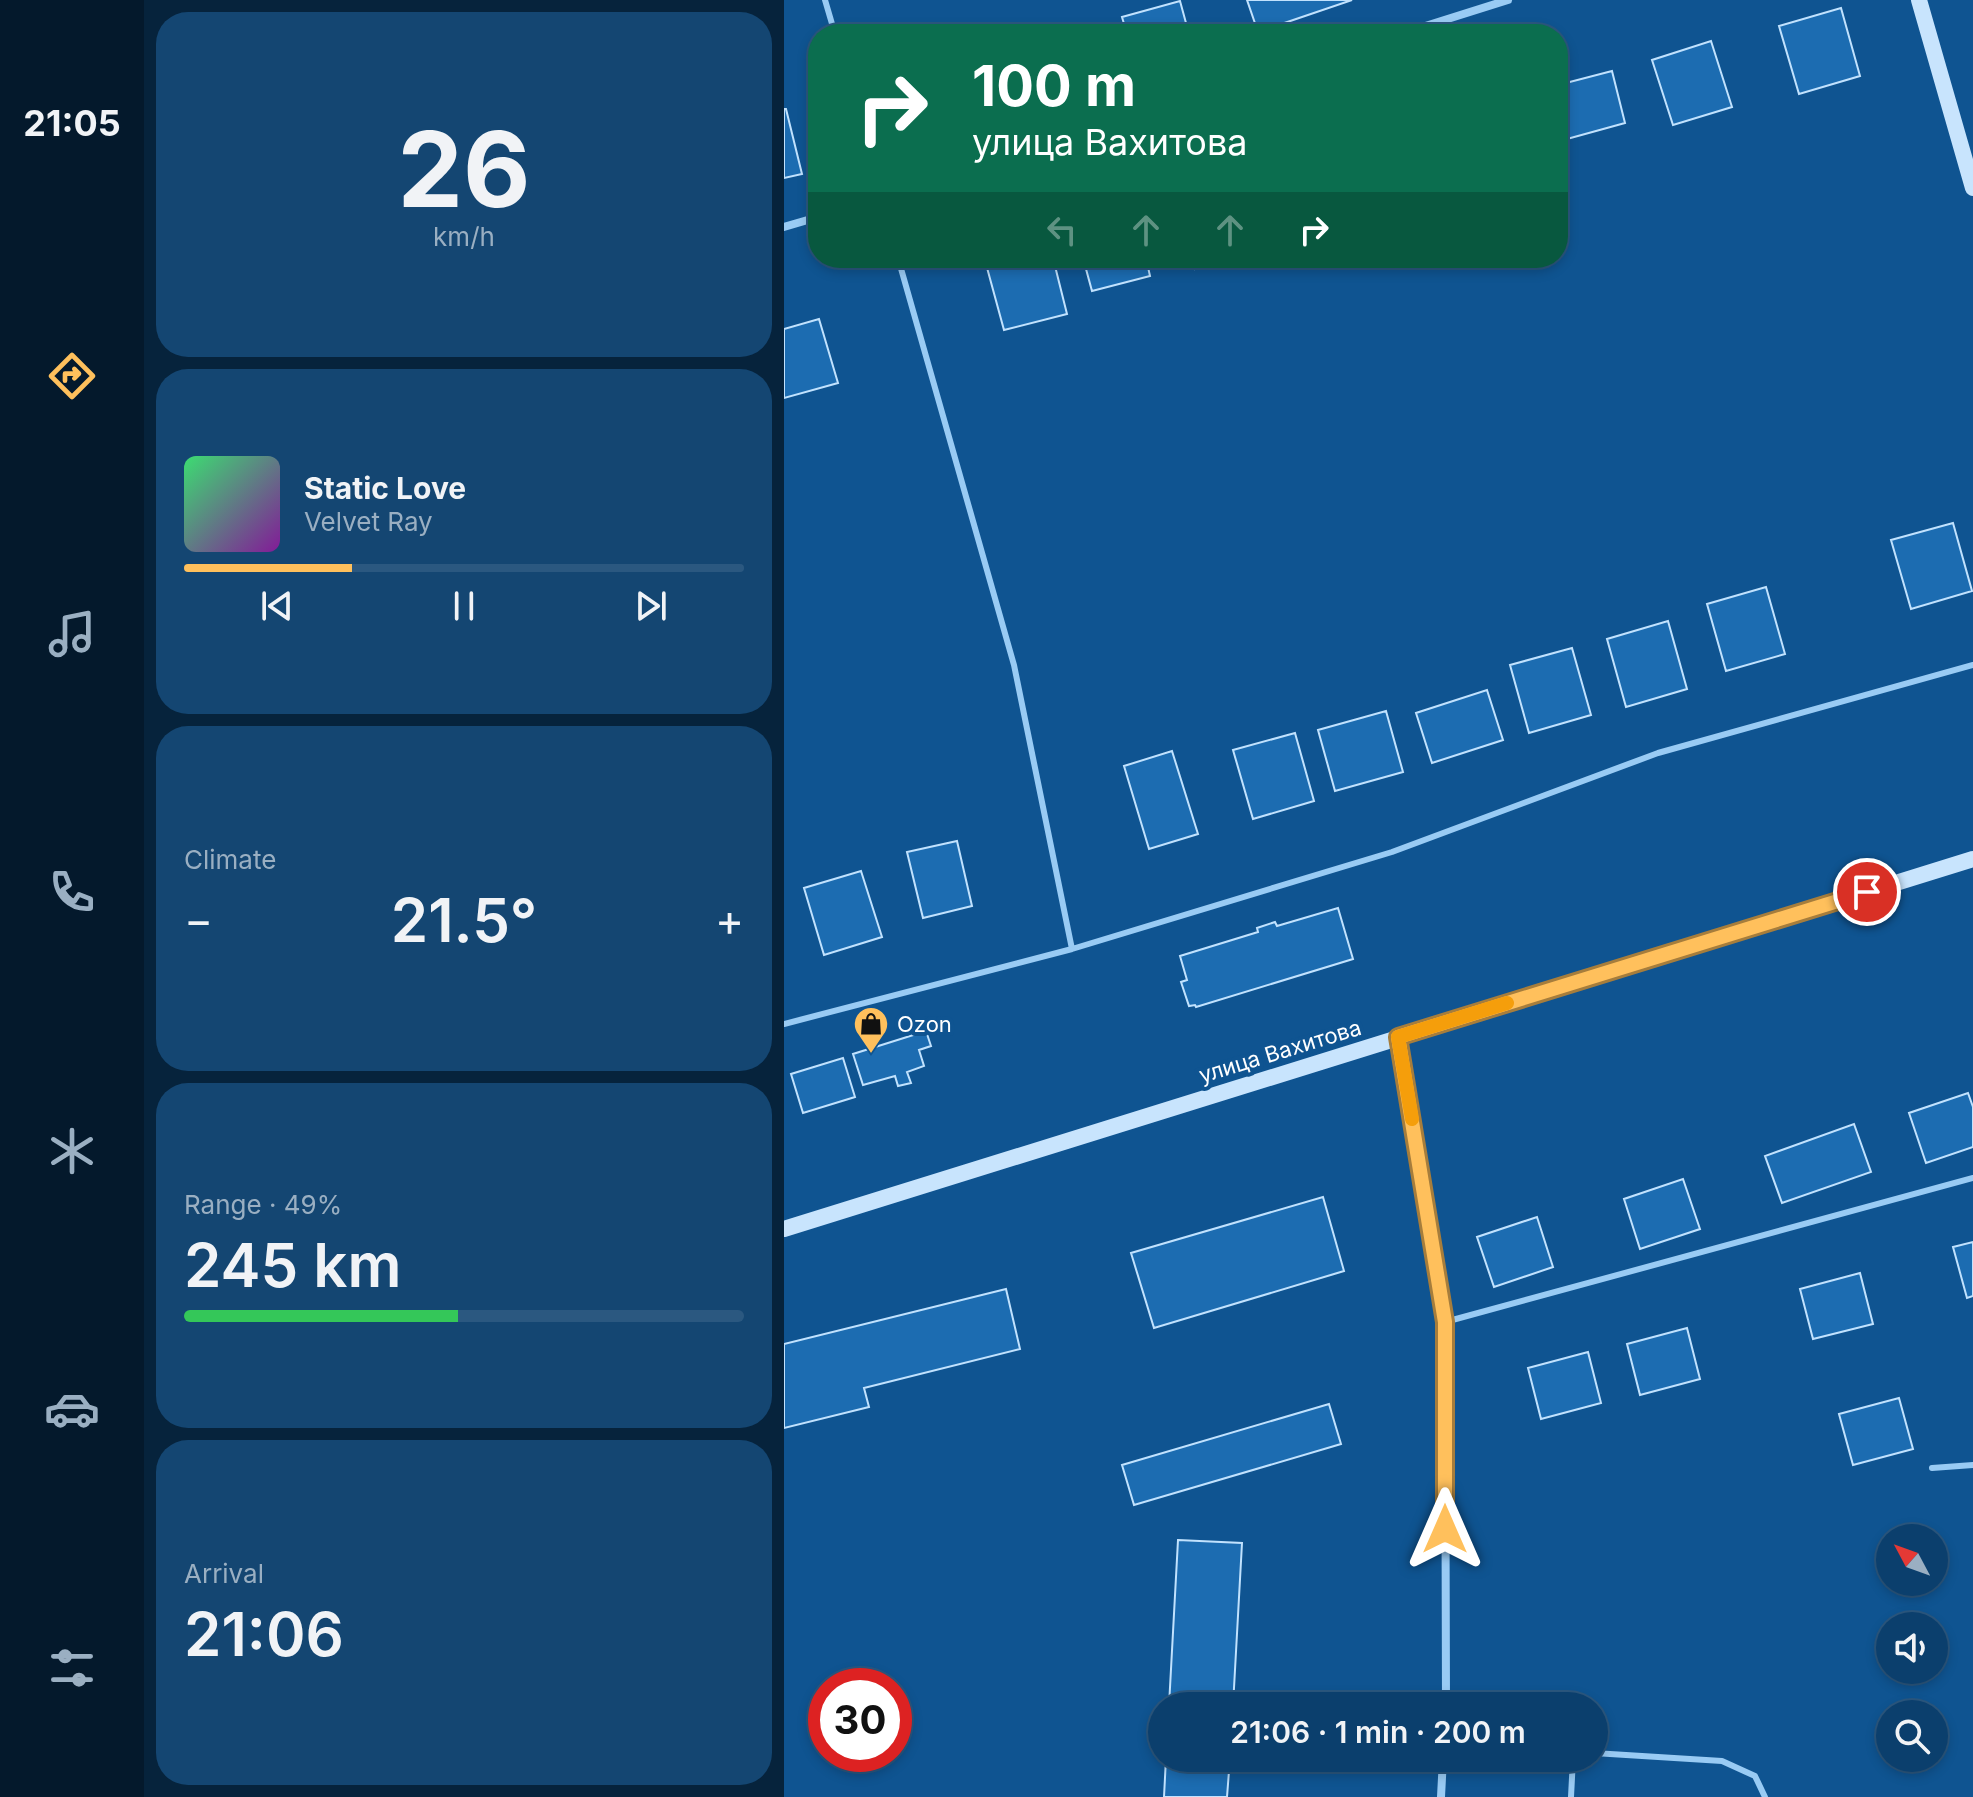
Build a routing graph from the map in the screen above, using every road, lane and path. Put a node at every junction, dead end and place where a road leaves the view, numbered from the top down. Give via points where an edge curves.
1 (825, 0) edge
2 (1508, 0) edge
3 (1919, 0) edge
4 (832, 24) edge
5 (1432, 24) edge
6 (1973, 188) edge
7 (808, 220) edge
8 (784, 227) edge
9 (901, 268) edge
10 (1973, 665) edge
11 (1973, 859) edge
12 (1072, 949) junction
13 (784, 1024) edge
14 (1398, 1037) junction
15 (1973, 1178) edge
16 (784, 1229) edge
17 (1445, 1322) junction
18 (1973, 1465) edge
19 (1932, 1468) dead end
20 (1446, 1692) edge
21 (1608, 1754) edge
22 (1442, 1772) edge
23 (1572, 1772) edge
24 (1441, 1797) edge
25 (1571, 1797) edge
26 (1765, 1797) edge

1 - 4 lane
2 - 5 street
3 - 6 main road
7 - 8 street
9 - 12 lane via 1014,665
10 - 12 lane via 1658,753 1392,852
11 - 14 main road, улица Вахитова
12 - 13 lane
14 - 16 main road, улица Вахитова
14 - 17 street
15 - 17 lane
17 - 20 street
18 - 19 lane
21 - 26 lane via 1722,1761 1755,1776
22 - 24 street
23 - 25 lane

